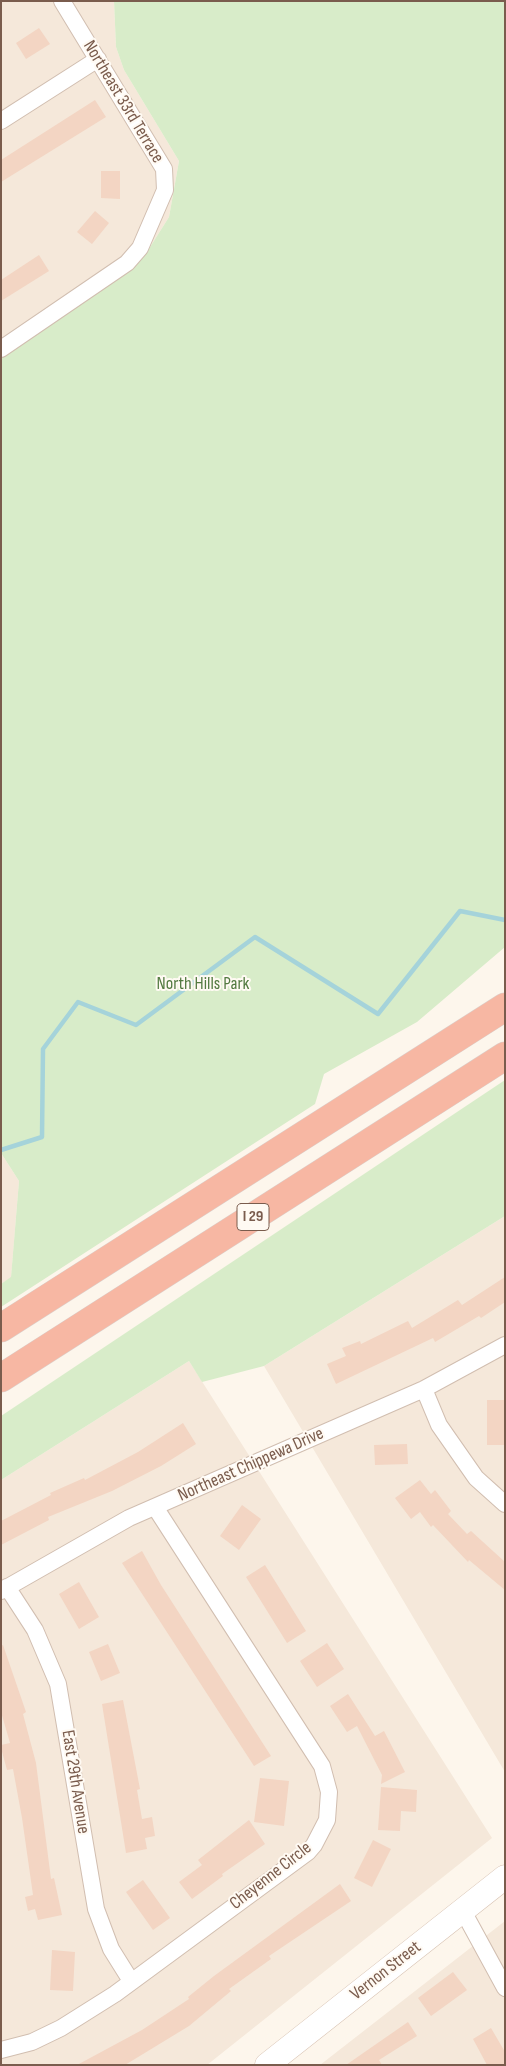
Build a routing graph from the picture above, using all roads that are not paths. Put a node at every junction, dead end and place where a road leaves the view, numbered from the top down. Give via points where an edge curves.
1 (62, 1) edge
2 (98, 59) junction
3 (1, 121) edge
4 (1, 349) edge
5 (505, 1007) edge
6 (505, 1056) edge
7 (1, 1328) edge
8 (505, 1345) edge
9 (1, 1378) edge
10 (424, 1389) junction
11 (505, 1504) edge
12 (155, 1507) junction
13 (4, 1589) edge
14 (505, 1878) edge
15 (462, 1911) junction
16 (131, 1982) junction
17 (505, 1988) edge
18 (1, 2050) edge
19 (267, 2065) edge

1 - 2 street, Northeast 33rd Terrace
2 - 3 street
2 - 4 street, Northeast 33rd Terrace via 164,169 165,190 140,248 128,264
5 - 7 highway, I 29
6 - 9 highway, I 29
8 - 10 street, Northeast Chippewa Drive
10 - 11 street via 444,1433 476,1478
10 - 12 street, Northeast Chippewa Drive
12 - 13 street, Northeast Chippewa Drive via 129,1518
12 - 16 street, Cheyenne Circle via 322,1766 330,1802 323,1829 308,1852
13 - 16 street, East 29th Avenue via 36,1630 58,1684 96,1910 111,1949
14 - 15 main road, Vernon Street
15 - 17 street
15 - 19 main road, Vernon Street
16 - 18 street, Cheyenne Circle via 61,2028 32,2042

